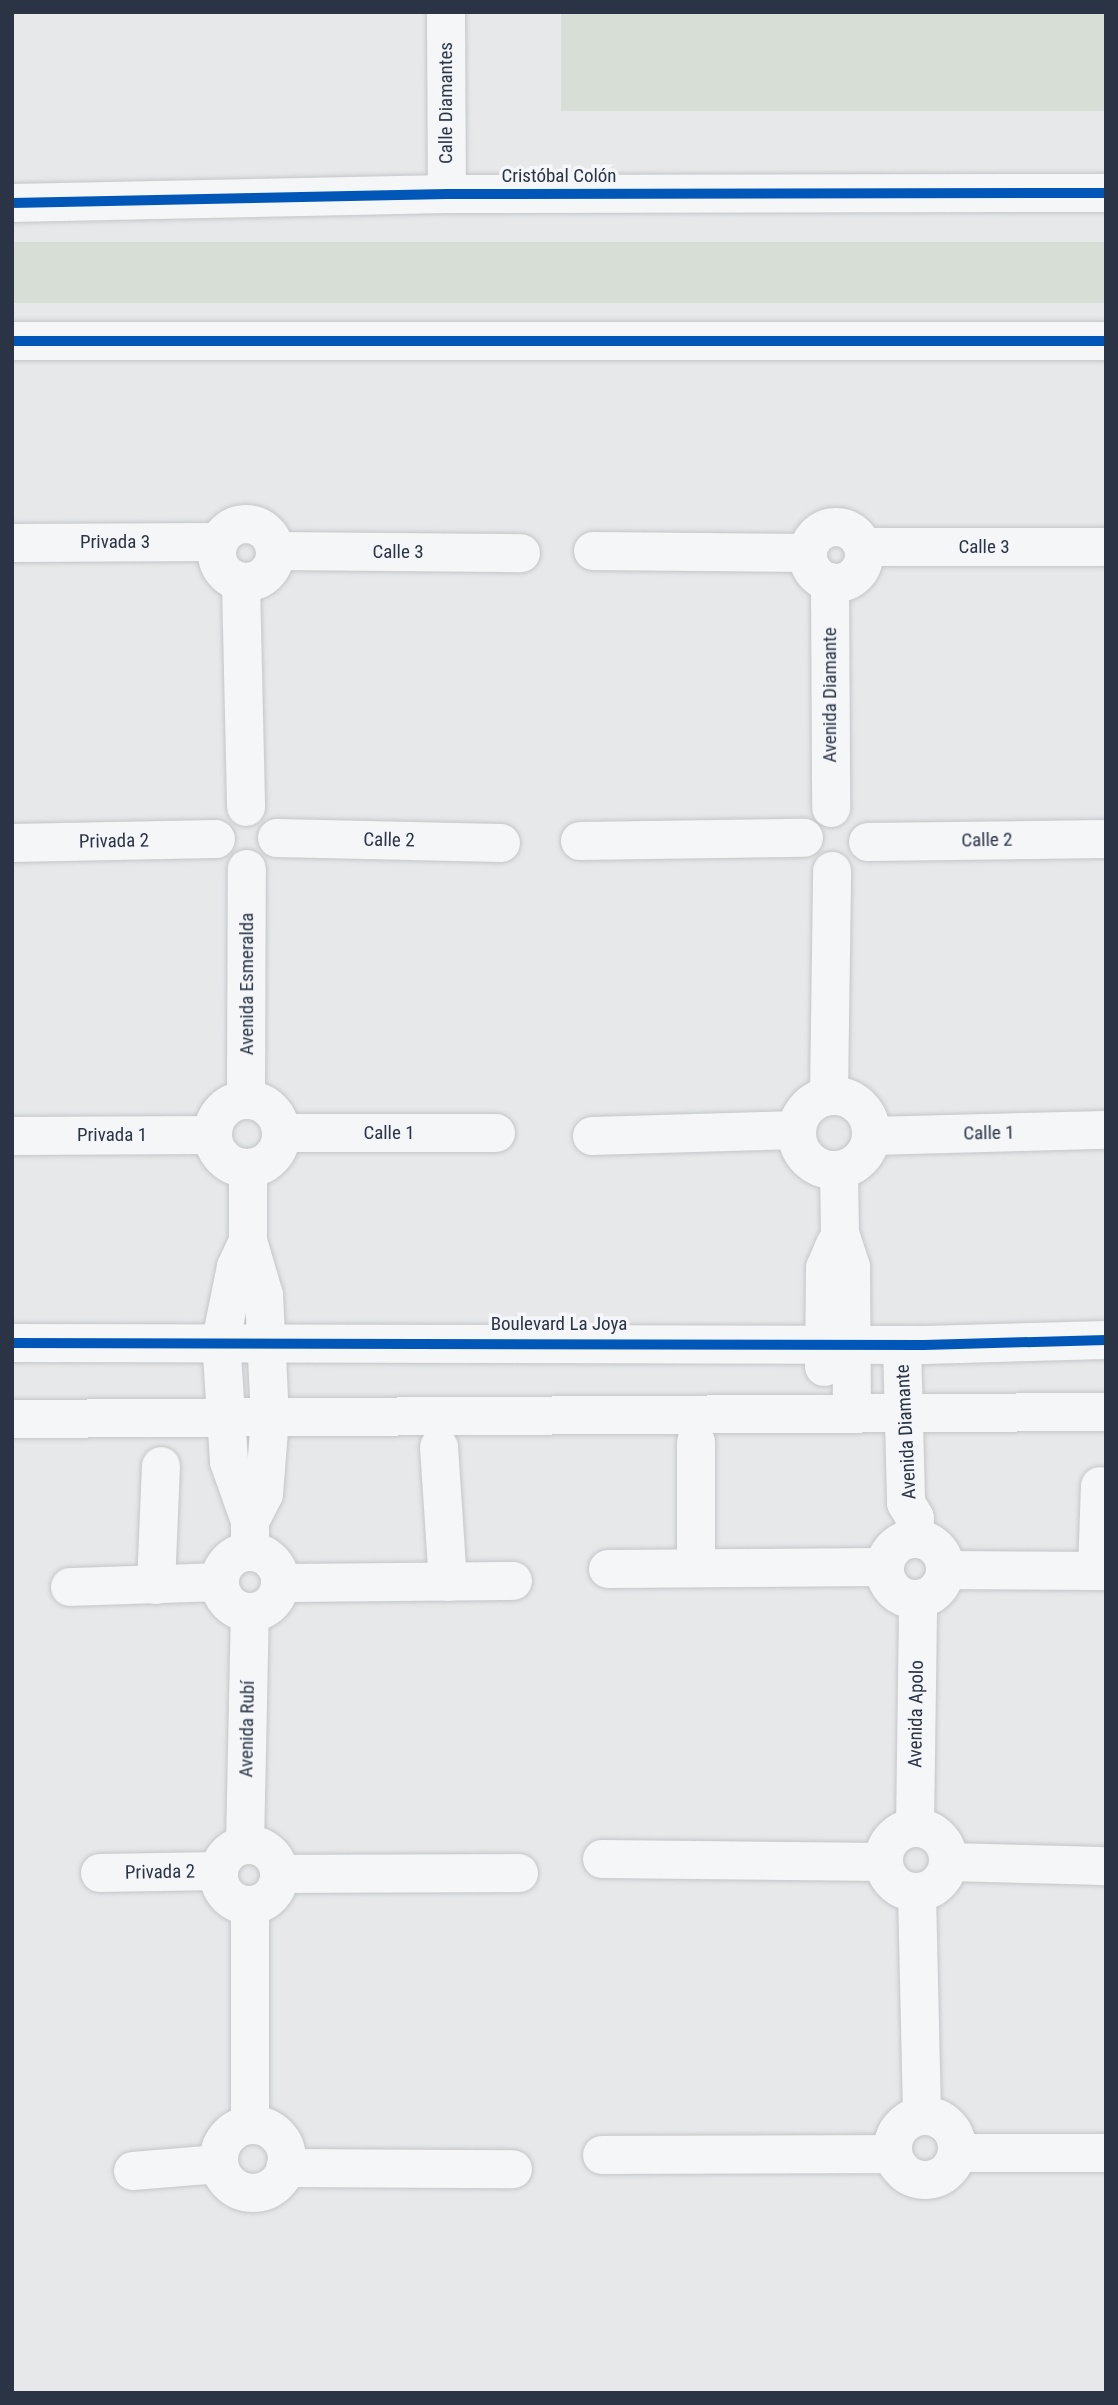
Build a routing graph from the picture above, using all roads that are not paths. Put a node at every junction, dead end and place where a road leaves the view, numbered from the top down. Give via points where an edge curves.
1 (446, 12) edge
2 (1106, 193) edge
3 (447, 194) junction
4 (12, 203) edge
5 (12, 341) edge
6 (1106, 341) edge
7 (218, 542) junction
8 (12, 543) edge
9 (1106, 547) edge
10 (276, 551) junction
11 (593, 551) dead end
12 (521, 552) dead end
13 (819, 567) junction
14 (242, 583) junction
15 (246, 807) junction
16 (831, 808) junction
17 (277, 838) junction
18 (804, 838) junction
19 (216, 839) junction
20 (1106, 839) edge
21 (580, 841) dead end
22 (868, 842) junction
23 (12, 843) edge
24 (501, 843) dead end
25 (247, 869) junction
26 (832, 871) junction
27 (829, 1096) junction
28 (246, 1099) junction
29 (797, 1130) junction
30 (1106, 1130) edge
31 (281, 1133) junction
32 (496, 1133) dead end
33 (213, 1135) junction
34 (12, 1136) edge
35 (592, 1136) dead end
36 (872, 1136) junction
37 (248, 1168) junction
38 (839, 1171) junction
39 (248, 1241) junction
40 (269, 1339) junction
41 (221, 1340) junction
42 (1106, 1340) edge
43 (12, 1343) edge
44 (837, 1344) junction
45 (913, 1345) junction
46 (1106, 1412) edge
47 (839, 1414) junction
48 (916, 1415) junction
49 (223, 1418) junction
50 (270, 1418) junction
51 (12, 1419) edge
52 (696, 1442) dead end
53 (439, 1447) dead end
54 (161, 1466) dead end
55 (1100, 1486) dead end
56 (914, 1528) junction
57 (250, 1536) junction
58 (696, 1567) junction
59 (885, 1567) junction
60 (608, 1569) dead end
61 (946, 1570) junction
62 (1101, 1571) edge
63 (513, 1581) dead end
64 (219, 1582) junction
65 (448, 1582) junction
66 (281, 1583) junction
67 (156, 1585) junction
68 (70, 1587) dead end
69 (918, 1600) junction
70 (250, 1613) junction
71 (915, 1828) junction
72 (232, 1858) junction
73 (602, 1859) dead end
74 (883, 1862) junction
75 (948, 1862) junction
76 (1106, 1866) edge
77 (100, 1873) dead end
78 (519, 1873) dead end
79 (279, 1874) junction
80 (917, 1893) junction
81 (250, 1907) junction
82 (922, 2116) junction
83 (250, 2124) junction
84 (957, 2153) junction
85 (1106, 2153) edge
86 (893, 2154) junction
87 (602, 2155) dead end
88 (219, 2164) junction
89 (285, 2168) junction
90 (513, 2169) dead end
91 (133, 2171) dead end

1 - 3 street, Calle Diamantes
2 - 3 street, Cristóbal Colón
3 - 4 street, Cristóbal Colón
5 - 6 street
7 - 8 street, Privada 3
7 - 10 street via 237,524 249,524 263,528
7 - 14 street via 220,569
9 - 13 street, Calle 3 via 863,547 856,534 828,528 816,535
10 - 12 street, Calle 3
10 - 14 street via 267,575
11 - 13 street
13 - 16 street, Avenida Diamante
14 - 15 street
15 - 17 street via 273,822
15 - 19 street via 220,823
16 - 18 street via 808,824
16 - 22 street via 858,816
17 - 24 street, Calle 2
17 - 25 street via 274,853
18 - 21 street
18 - 26 street via 814,864
19 - 23 street, Privada 2
19 - 25 street via 226,860
20 - 22 street, Calle 2
22 - 26 street via 854,866
25 - 28 street, Avenida Esmeralda
26 - 27 street
27 - 29 street via 802,1114
27 - 36 street via 860,1105
28 - 31 street via 276,1116
28 - 33 street via 216,1117
29 - 35 street
29 - 38 street via 808,1161
30 - 36 street, Calle 1
31 - 32 street, Calle 1
31 - 37 street via 265,1163
33 - 34 street, Privada 1
33 - 37 street via 218,1152
36 - 38 street via 867,1152
37 - 39 street
38 - 44 street via 840,1233 851,1267
39 - 40 street via 259,1268
39 - 41 street via 236,1267
40 - 41 street, Boulevard La Joya
40 - 44 street, Boulevard La Joya
40 - 50 street
41 - 43 street, Boulevard La Joya
41 - 49 street
42 - 45 street, Boulevard La Joya
44 - 45 street, Boulevard La Joya
44 - 47 street
45 - 48 street, Avenida Diamante
46 - 48 street
47 - 48 street
47 - 50 street
48 - 56 street, Avenida Diamante via 925,1504
49 - 50 street
49 - 51 street
49 - 57 street via 229,1462
50 - 57 street via 264,1494
52 - 58 street
53 - 65 street
54 - 67 street
55 - 62 street
56 - 59 street via 894,1547
56 - 61 street via 942,1553
57 - 64 street via 231,1557
57 - 66 street via 268,1556
58 - 59 street
58 - 60 street
59 - 69 street via 888,1584
61 - 62 street
61 - 69 street via 938,1590
63 - 65 street
64 - 67 street
64 - 70 street via 231,1607
65 - 66 street
66 - 70 street via 268,1607
67 - 68 street
69 - 71 street, Avenida Apolo
70 - 72 street, Avenida Rubí
71 - 74 street via 887,1845
71 - 75 street via 939,1838
72 - 77 street, Privada 2
72 - 79 street via 274,1858
72 - 81 street via 223,1891
73 - 74 street
74 - 80 street via 888,1878
75 - 76 street
75 - 80 street via 932,1888
78 - 79 street
79 - 81 street via 274,1893
80 - 82 street
81 - 83 street
82 - 84 street via 941,2120 954,2134
82 - 86 street via 895,2136
83 - 88 street via 227,2138
83 - 89 street via 279,2137
84 - 85 street
84 - 86 street via 935,2180 917,2180 901,2170
86 - 87 street
88 - 89 street via 226,2180 250,2192 276,2184
88 - 91 street
89 - 90 street

